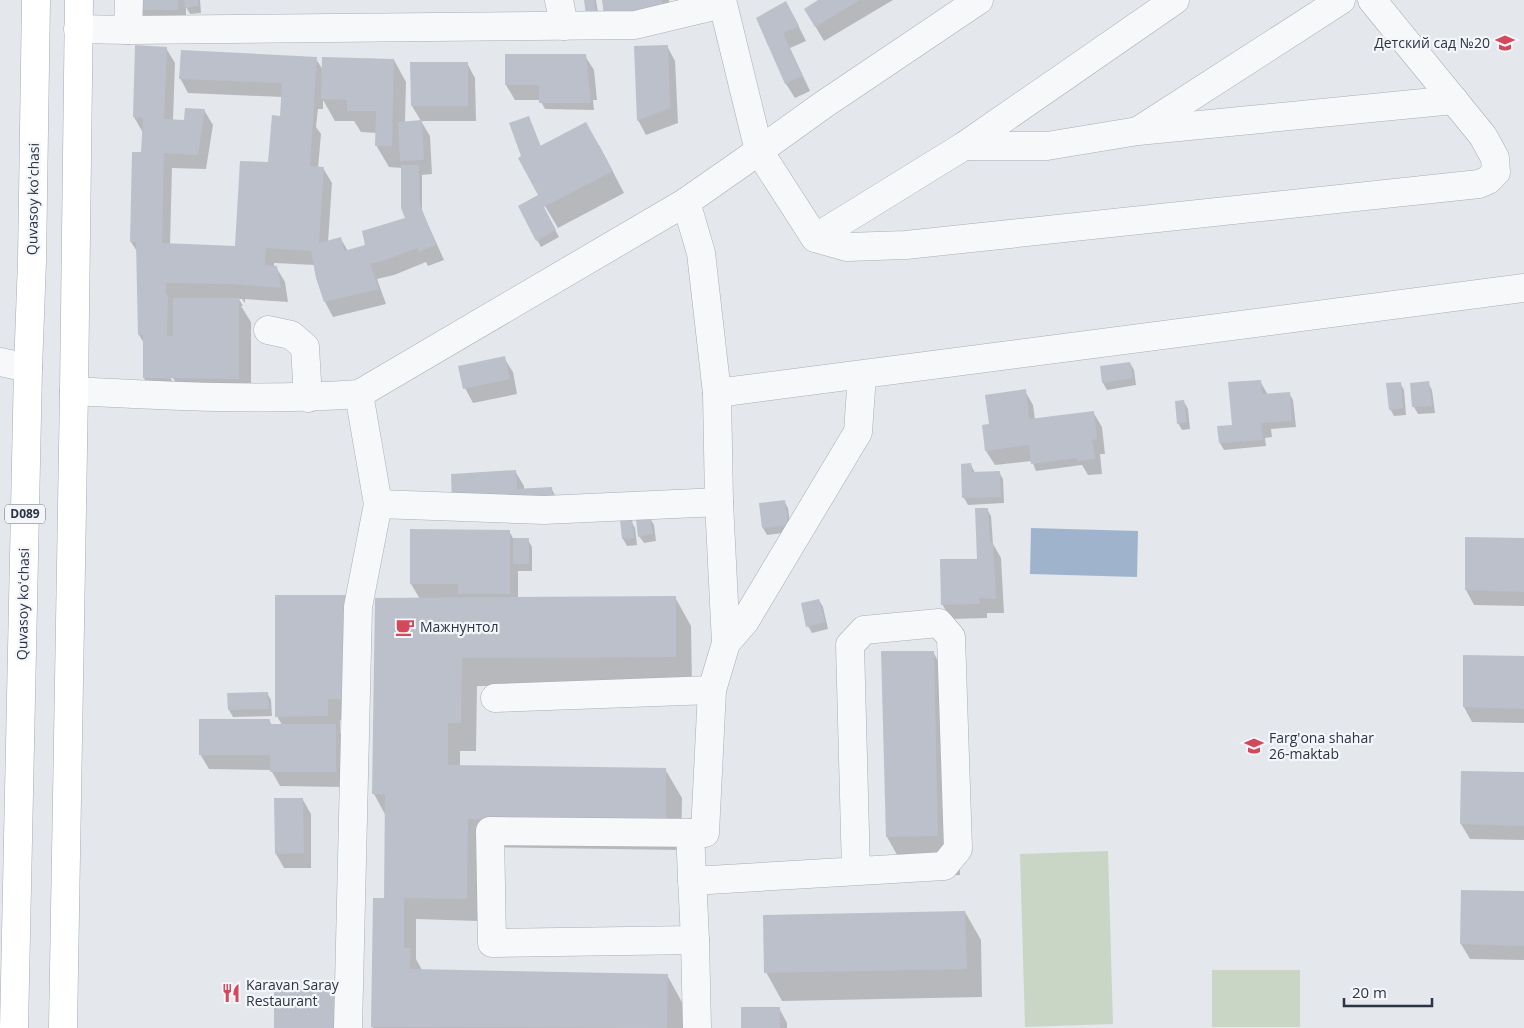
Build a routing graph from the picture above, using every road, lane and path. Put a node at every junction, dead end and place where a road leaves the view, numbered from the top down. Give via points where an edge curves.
1 (36, 0) edge
2 (79, 0) edge
3 (129, 0) edge
4 (979, 0) edge
5 (1175, 0) edge
6 (1341, 0) edge
7 (1372, 0) edge
8 (726, 2) edge
9 (691, 6) edge
10 (562, 13) edge
11 (78, 29) junction
12 (128, 30) junction
13 (1454, 100) junction
14 (1138, 131) junction
15 (964, 146) junction
16 (759, 151) junction
17 (686, 202) junction
18 (815, 238) junction
19 (1524, 288) edge
20 (268, 330) dead end
21 (0, 362) edge
22 (28, 368) junction
23 (862, 375) junction
24 (74, 392) junction
25 (359, 394) junction
26 (717, 394) junction
27 (308, 398) junction
28 (719, 502) junction
29 (378, 504) junction
30 (726, 643) junction
31 (712, 690) junction
32 (495, 698) dead end
33 (690, 833) junction
34 (856, 871) junction
35 (692, 882) junction
36 (695, 940) junction
37 (14, 1028) edge
38 (63, 1028) edge
39 (348, 1028) edge
40 (697, 1028) edge

1 - 22 main road, Quvasoy koʻchasi / D089
2 - 11 main road
3 - 12 street
4 - 16 street
5 - 15 street
6 - 14 street
7 - 13 street
8 - 9 street
8 - 16 street
9 - 10 street via 635,25
10 - 12 street
11 - 12 street
11 - 24 main road
13 - 14 street
13 - 18 street via 1483,136 1495,158 1496,172 1479,184 906,245 847,247
14 - 15 street via 1046,146
15 - 18 street
16 - 17 street
16 - 18 street
17 - 25 street
17 - 26 street via 701,253
19 - 23 street
20 - 27 street via 291,335 305,347
21 - 22 street
22 - 37 main road, Quvasoy koʻchasi / D089
23 - 26 street
23 - 30 street via 858,432 745,621
24 - 27 street
24 - 38 main road
25 - 27 street
25 - 29 street
26 - 28 street
28 - 29 street via 544,510
28 - 30 street
29 - 39 street via 358,607
30 - 31 street
31 - 32 street
31 - 33 street via 705,833
33 - 35 street
33 - 36 street via 490,831 492,943
34 - 34 street via 944,866 958,849 951,637 939,623 864,630 850,645
34 - 35 street
35 - 36 street
36 - 40 street

